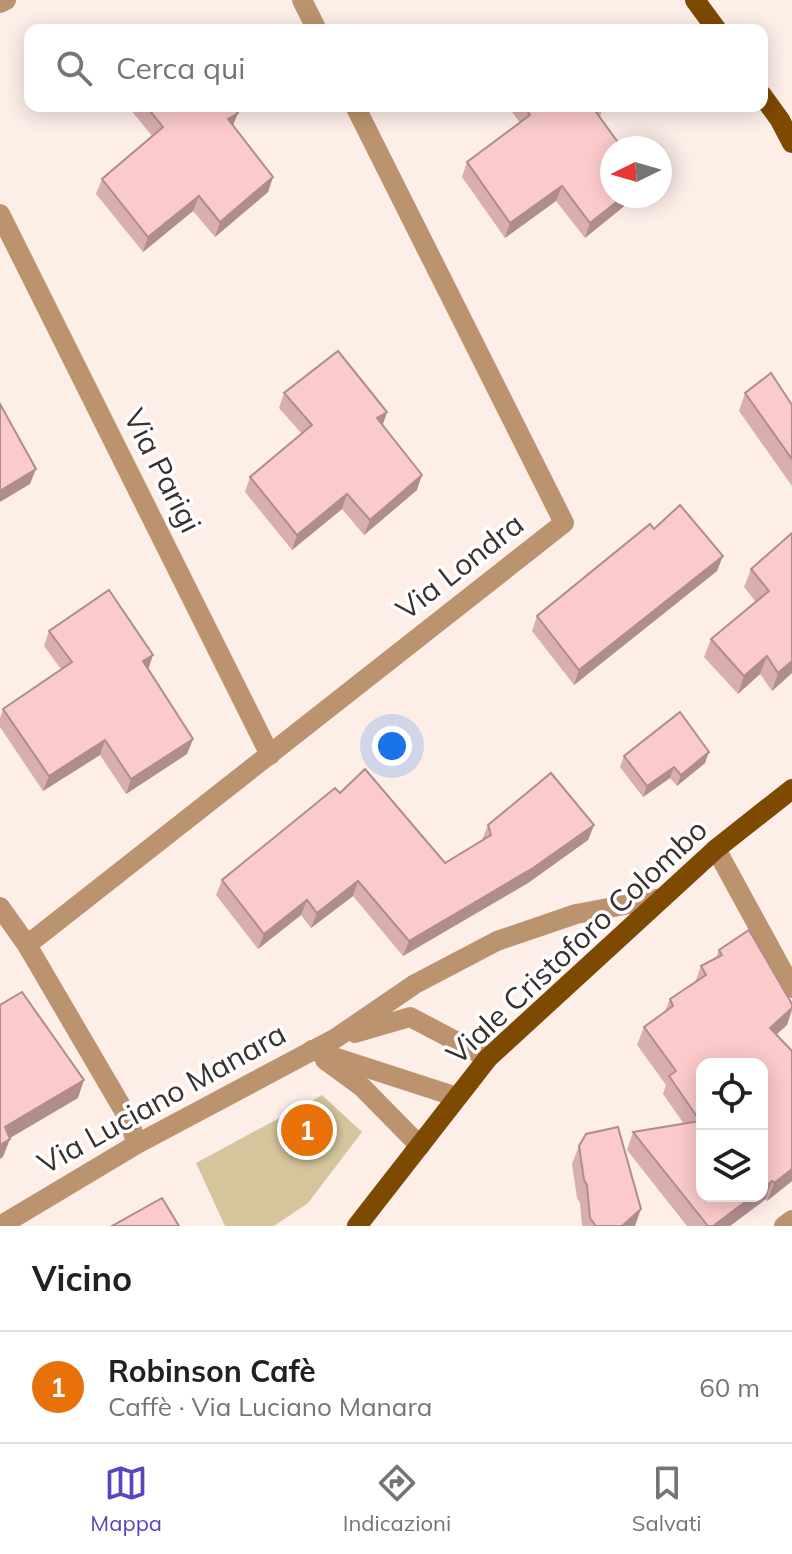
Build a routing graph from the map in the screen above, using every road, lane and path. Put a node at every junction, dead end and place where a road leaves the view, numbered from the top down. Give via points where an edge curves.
1 (6, 0) edge
2 (302, 0) edge
3 (695, 0) edge
4 (0, 3) edge
5 (314, 24) edge
6 (713, 24) edge
7 (768, 103) edge
8 (358, 112) edge
9 (792, 143) edge
10 (0, 214) edge
11 (270, 755) junction
12 (792, 789) edge
13 (716, 849) junction
14 (662, 898) junction
15 (0, 907) edge
16 (27, 945) junction
17 (792, 988) edge
18 (336, 1038) junction
19 (312, 1050) junction
20 (488, 1058) junction
21 (457, 1097) junction
22 (137, 1144) junction
23 (420, 1146) junction
24 (792, 1220) edge
25 (0, 1226) edge
26 (357, 1226) edge
27 (784, 1226) edge

1 - 4 street
2 - 5 street
3 - 6 main road
7 - 9 main road
8 - 11 street, Via Londra via 564,523
10 - 11 street, Via Parigi
11 - 16 street, Via Londra
12 - 13 main road, Viale Cristoforo Colombo
13 - 14 main road, Viale Cristoforo Colombo
13 - 17 street
14 - 18 street, Via Luciano Manara via 576,914 497,941 415,984
14 - 20 main road, Viale Cristoforo Colombo
15 - 16 street
16 - 22 street via 127,1116
18 - 19 street, Via Luciano Manara
18 - 20 street, Via Luciano Manara via 410,1017
19 - 21 street, Via Luciano Manara
19 - 22 street, Via Luciano Manara
19 - 23 street, Via Luciano Manara via 362,1087
20 - 21 main road, Viale Cristoforo Colombo
21 - 23 main road, Viale Cristoforo Colombo
22 - 25 street, Via Luciano Manara
23 - 26 main road, Viale Cristoforo Colombo
24 - 27 street

